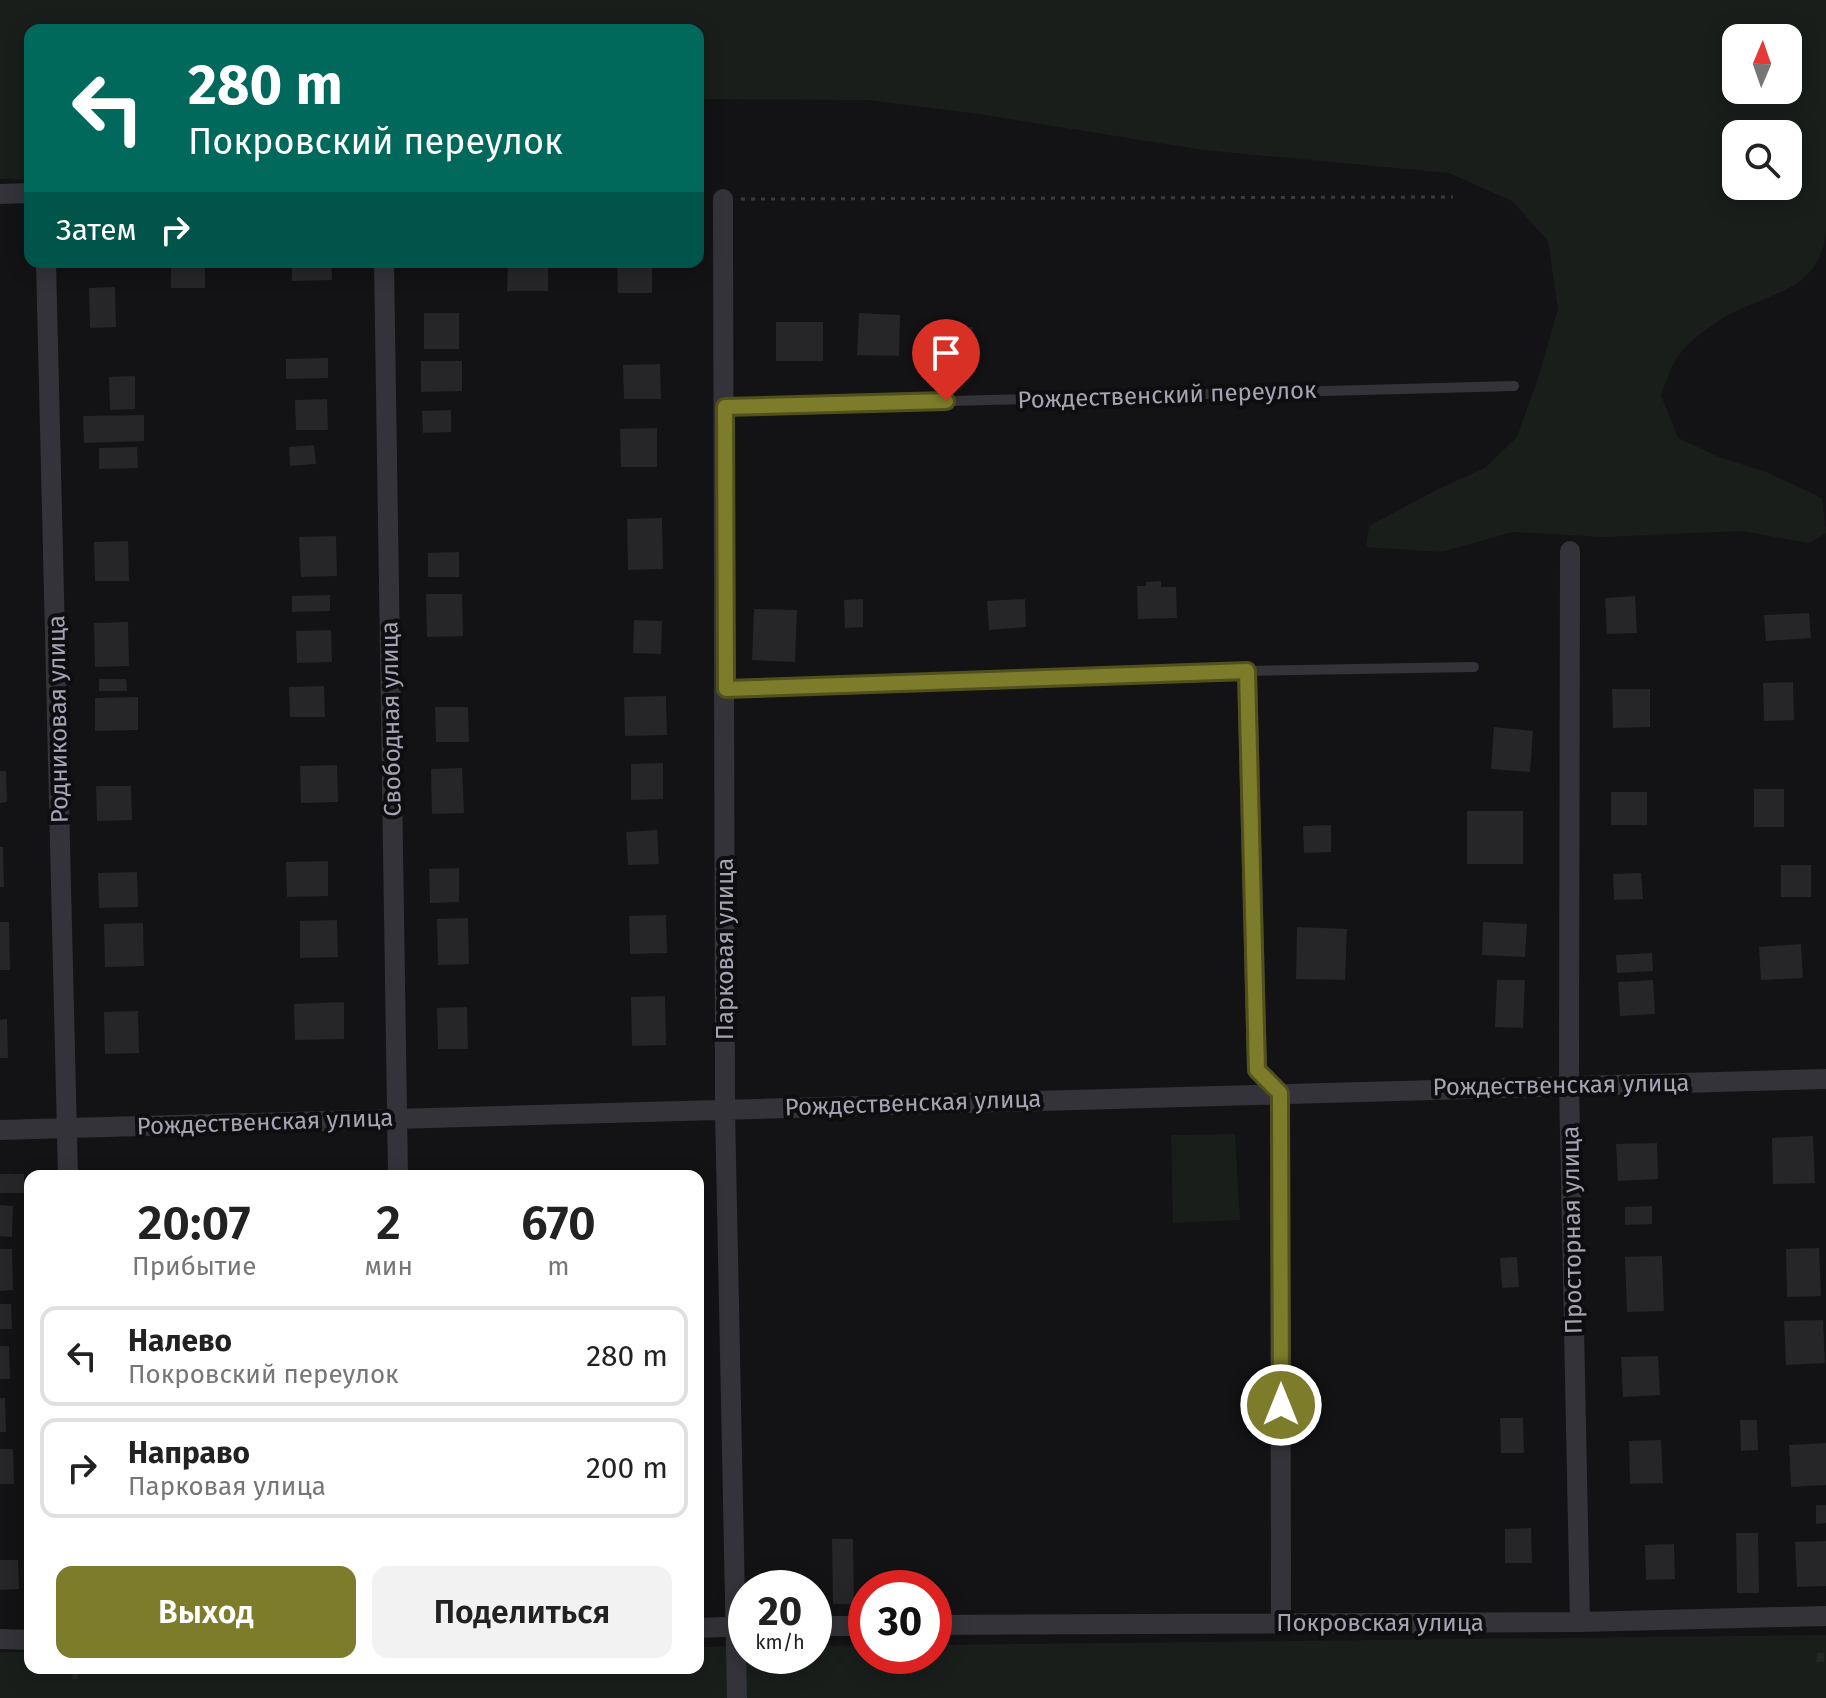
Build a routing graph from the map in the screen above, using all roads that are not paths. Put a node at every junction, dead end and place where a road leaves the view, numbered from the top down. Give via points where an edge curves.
1 (24, 193) edge
2 (0, 194) edge
3 (723, 199) road end
4 (46, 268) edge
5 (384, 268) edge
6 (1514, 386) dead end
7 (725, 407) junction
8 (1570, 551) dead end
9 (1474, 667) dead end
10 (1247, 671) junction
11 (726, 689) junction
12 (1826, 1079) edge
13 (1569, 1084) junction
14 (1280, 1093) junction
15 (725, 1109) junction
16 (396, 1118) junction
17 (68, 1128) junction
18 (0, 1130) edge
19 (68, 1170) edge
20 (398, 1170) edge
21 (739, 1570) edge
22 (1826, 1616) edge
23 (1580, 1622) junction
24 (1281, 1623) junction
25 (952, 1625) edge
26 (728, 1627) edge
27 (704, 1628) edge
28 (0, 1639) edge
29 (24, 1640) edge
30 (738, 1674) edge
31 (737, 1698) edge

1 - 2 street
3 - 7 street, Парковая улица
4 - 17 street, Родниковая улица
5 - 16 street, Свободная улица
6 - 7 lane, Рождественский переулок
7 - 11 street, Парковая улица
8 - 13 street, Просторная улица
9 - 10 lane
10 - 11 lane
10 - 14 street via 1257,1070
11 - 15 street, Парковая улица
12 - 13 street, Рождественская улица
13 - 14 street, Рождественская улица
13 - 23 street, Просторная улица
14 - 15 street, Рождественская улица
14 - 24 street
15 - 16 street, Рождественская улица
15 - 21 street, Парковая улица
16 - 17 street, Рождественская улица
16 - 20 street, Свободная улица
17 - 18 street, Рождественская улица
17 - 19 street, Родниковая улица
22 - 23 street, Покровская улица
23 - 24 street, Покровская улица
24 - 25 street, Покровская улица
26 - 27 street
28 - 29 street
30 - 31 street, Парковая улица

